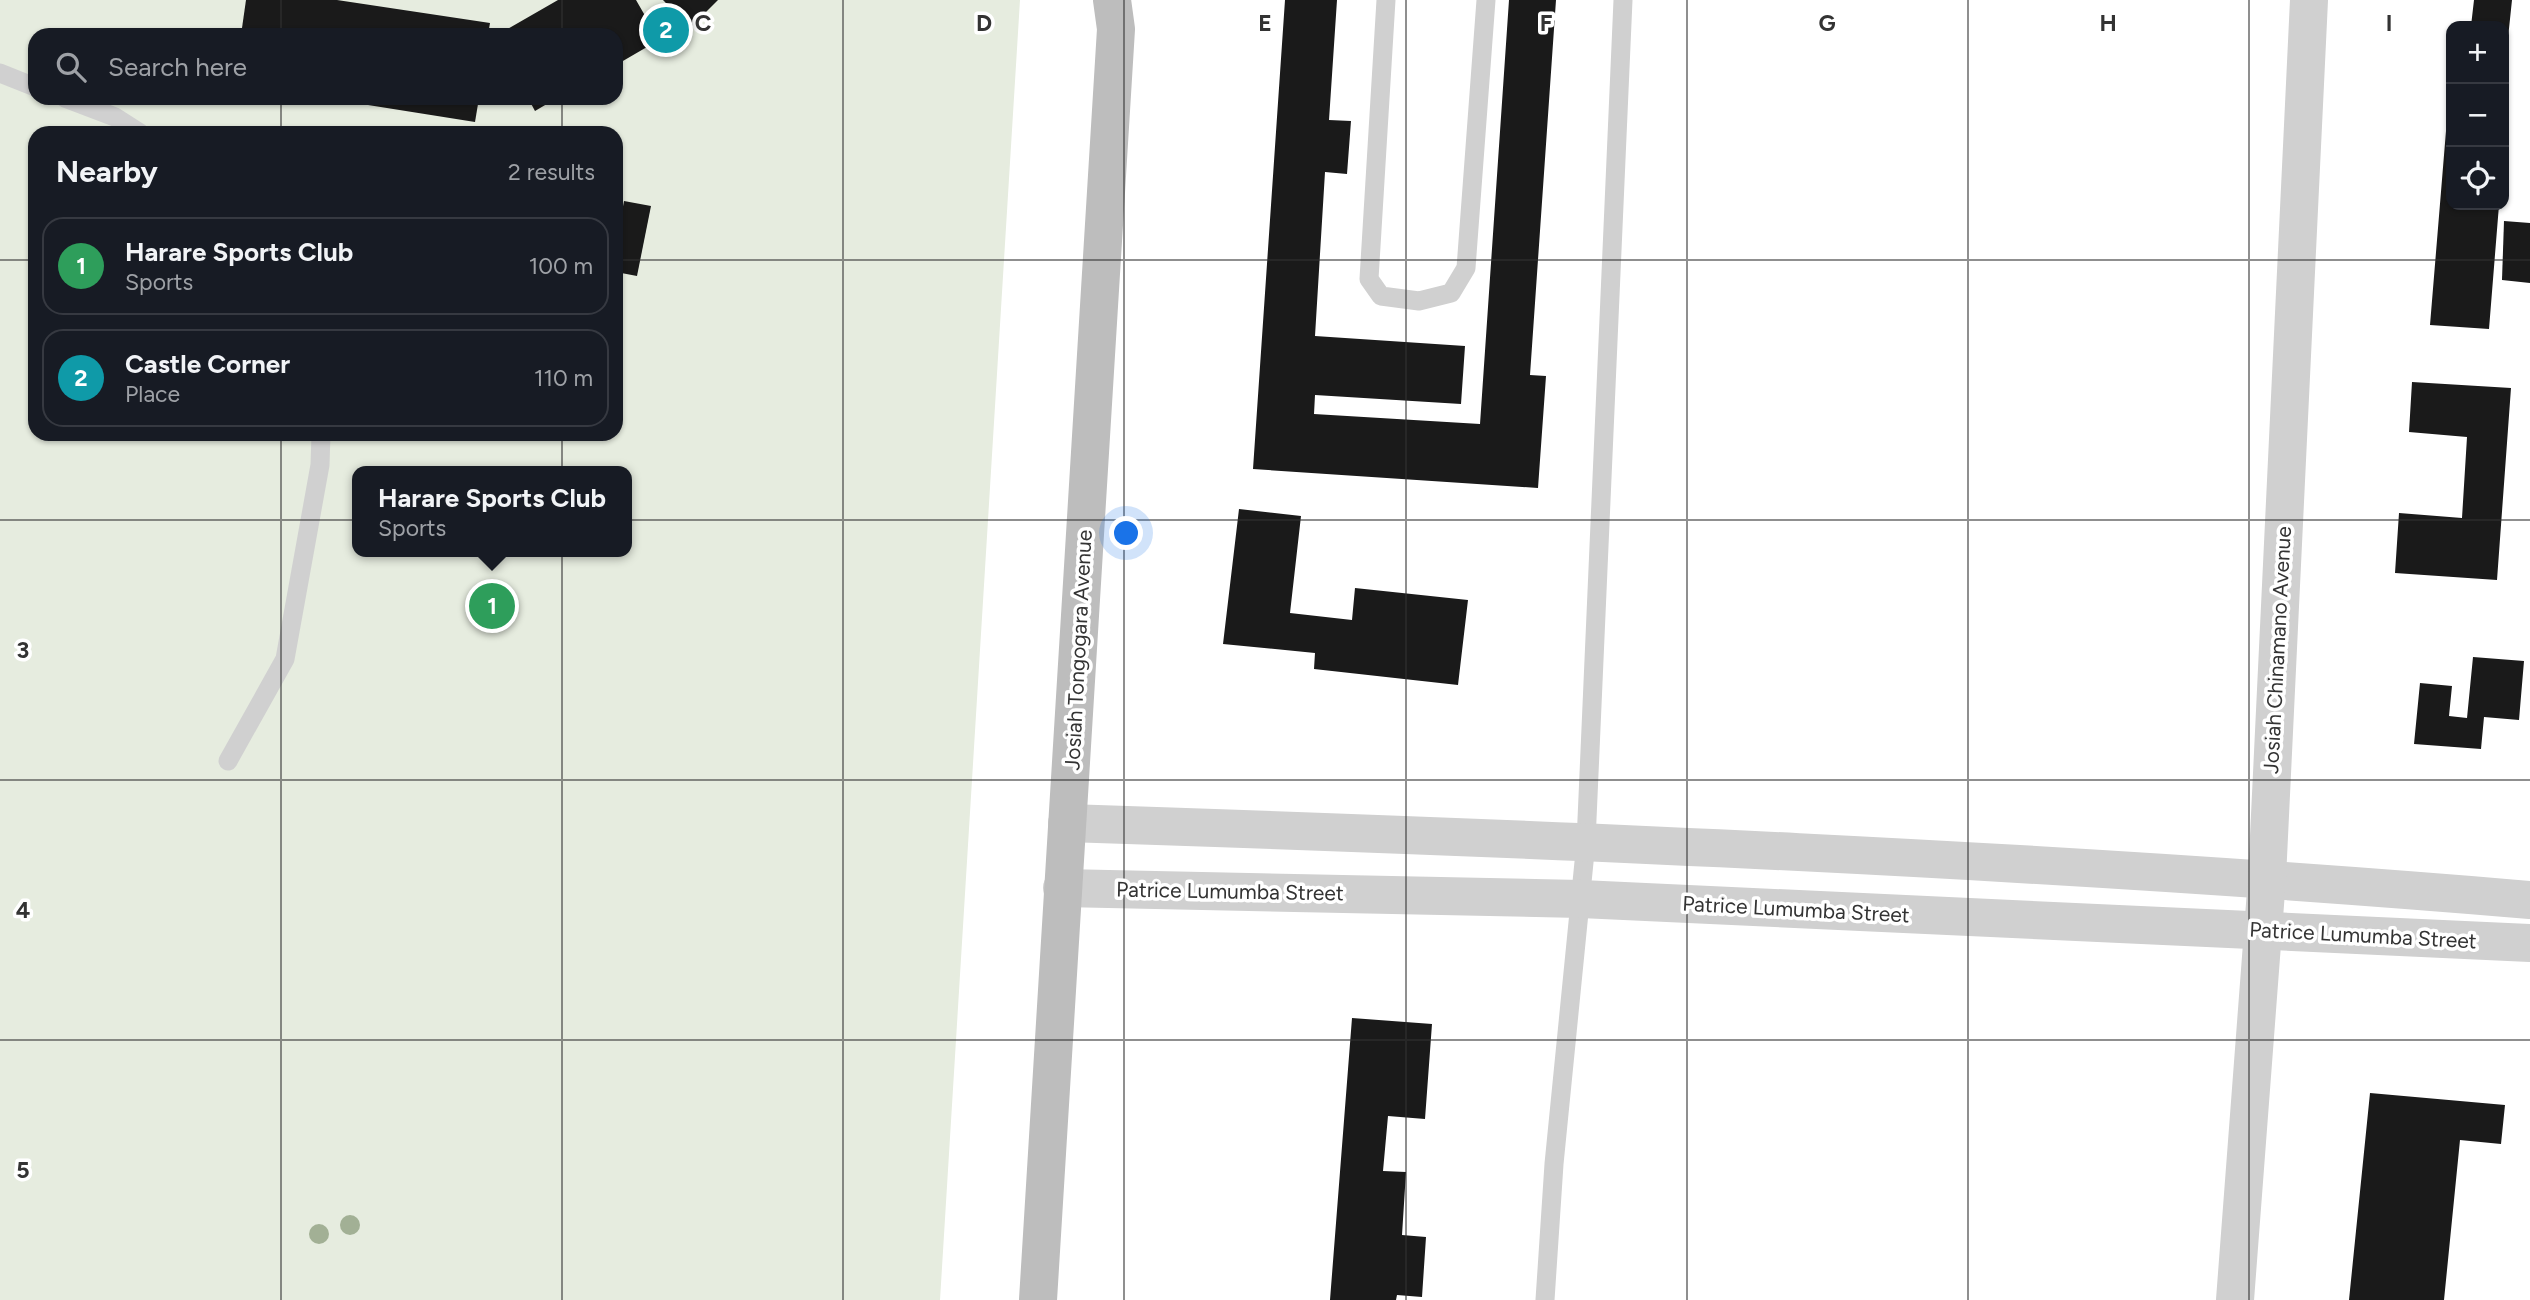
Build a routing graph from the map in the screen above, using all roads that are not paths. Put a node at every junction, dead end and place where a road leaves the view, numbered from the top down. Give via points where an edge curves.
1 (1386, 0) edge
2 (1486, 0) edge
3 (1623, 0) edge
4 (2309, 0) edge
5 (1116, 10) edge
6 (0, 73) edge
7 (28, 84) edge
8 (83, 105) edge
9 (130, 126) edge
10 (321, 441) edge
11 (228, 761) dead end
12 (1067, 823) junction
13 (1586, 842) junction
14 (2267, 878) junction
15 (1062, 888) junction
16 (1581, 899) junction
17 (2530, 900) edge
18 (2262, 930) junction
19 (2530, 943) edge
20 (1038, 1300) edge
21 (1545, 1300) edge
22 (2235, 1300) edge

1 - 2 lane via 1369,279 1381,296 1419,301 1451,293 1466,268
3 - 13 lane
4 - 14 street, Josiah Chinamano Avenue
5 - 12 main road, Josiah Tongogara Avenue
6 - 7 lane
8 - 9 lane
10 - 11 lane via 285,659
12 - 13 street
12 - 15 main road, Josiah Tongogara Avenue
13 - 14 street
13 - 16 lane
14 - 17 street
14 - 18 street, Josiah Chinamano Avenue
15 - 16 street, Patrice Lumumba Street
15 - 20 main road, Josiah Tongogara Avenue
16 - 18 street, Patrice Lumumba Street
16 - 21 lane
18 - 19 street, Patrice Lumumba Street
18 - 22 street, Josiah Chinamano Avenue

